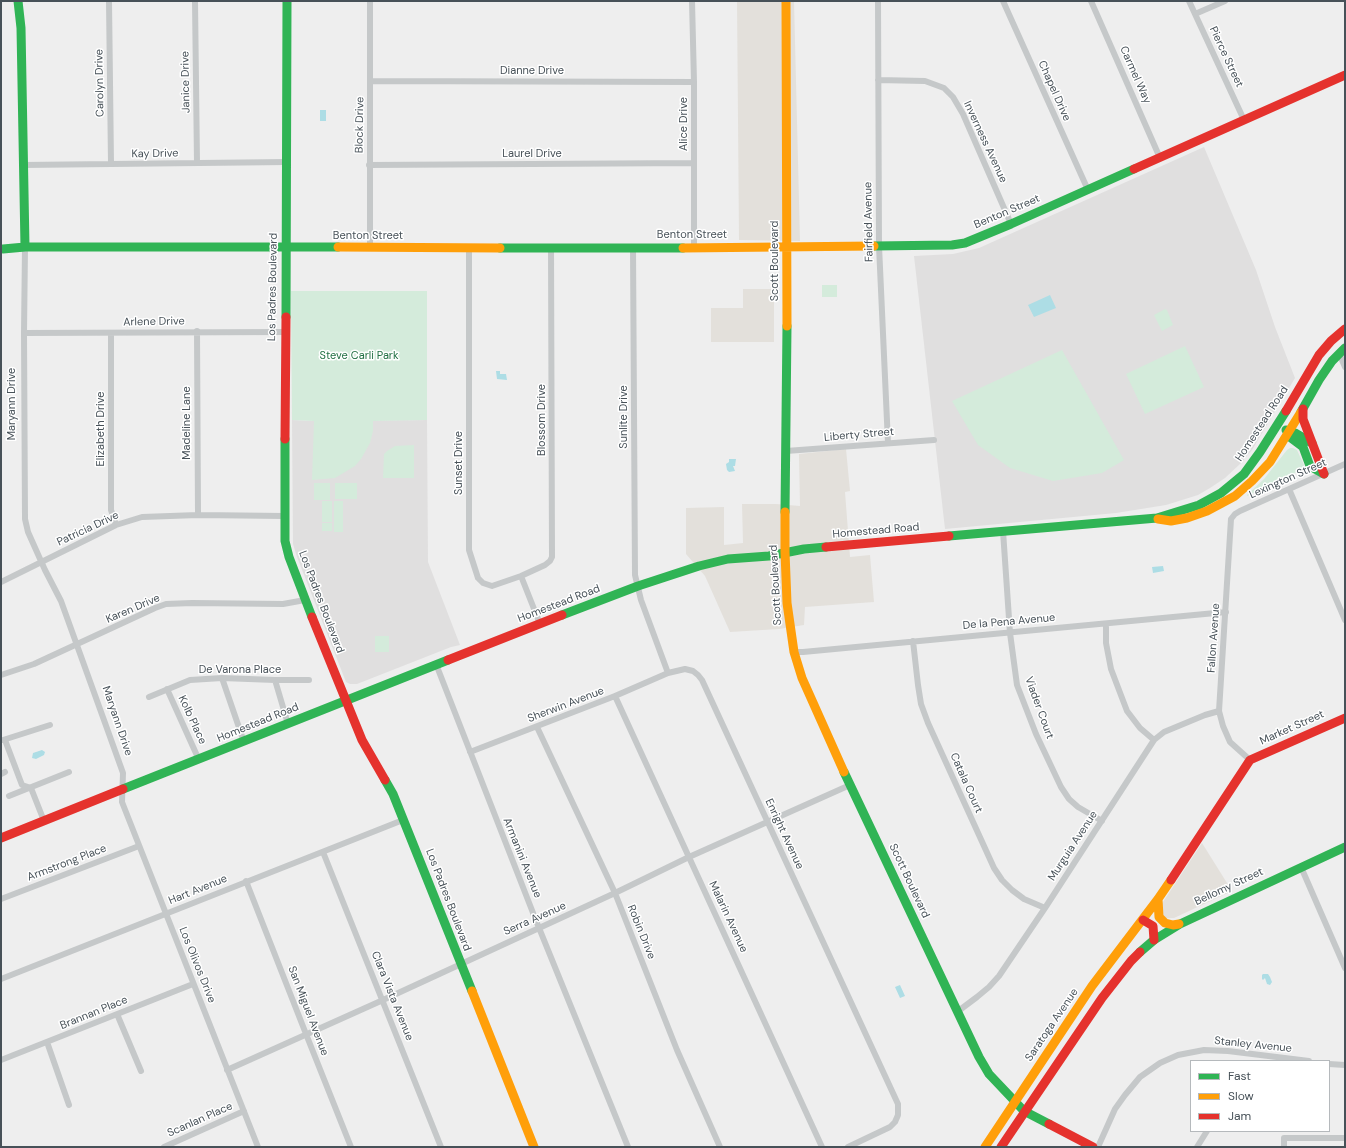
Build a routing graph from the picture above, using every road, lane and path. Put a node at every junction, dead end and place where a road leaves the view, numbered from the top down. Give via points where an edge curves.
1 (18, 1) edge
2 (109, 1) edge
3 (195, 1) edge
4 (287, 1) edge
5 (370, 1) edge
6 (692, 1) edge
7 (786, 1) edge
8 (878, 1) edge
9 (1002, 1) edge
10 (1091, 1) edge
11 (1189, 1) edge
12 (1225, 1) edge
13 (1195, 14) junction
14 (1345, 75) edge
15 (878, 80) junction
16 (370, 81) junction
17 (694, 82) junction
18 (1244, 120) junction
19 (1160, 158) junction
20 (287, 162) junction
21 (197, 163) junction
22 (694, 163) junction
23 (111, 164) junction
24 (23, 165) junction
25 (369, 165) junction
26 (1088, 190) junction
27 (1012, 224) junction
28 (879, 246) junction
29 (551, 247) junction
30 (786, 247) junction
31 (25, 248) junction
32 (286, 248) junction
33 (370, 248) junction
34 (469, 248) junction
35 (633, 248) junction
36 (694, 248) junction
37 (2, 249) edge
38 (1345, 329) edge
39 (197, 331) junction
40 (24, 332) junction
41 (285, 332) junction
42 (111, 333) junction
43 (1342, 350) edge
44 (1345, 366) edge
45 (1303, 409) junction
46 (1278, 425) junction
47 (1289, 433) junction
48 (934, 440) dead end
49 (888, 443) junction
50 (1312, 443) junction
51 (786, 451) junction
52 (1345, 464) edge
53 (1324, 474) junction
54 (1289, 490) junction
55 (1240, 511) joint
56 (198, 515) junction
57 (284, 516) junction
58 (1157, 518) junction
59 (116, 525) junction
60 (1003, 531) junction
61 (785, 552) junction
62 (42, 562) junction
63 (521, 576) junction
64 (1, 582) edge
65 (638, 586) junction
66 (305, 600) junction
67 (1226, 612) junction
68 (1345, 620) edge
69 (540, 624) junction
70 (1106, 624) junction
71 (1010, 633) junction
72 (914, 641) junction
73 (77, 645) junction
74 (794, 652) junction
75 (436, 664) junction
76 (668, 673) junction
77 (1, 675) edge
78 (222, 678) junction
79 (275, 680) junction
80 (309, 680) dead end
81 (167, 689) junction
82 (615, 696) junction
83 (149, 697) dead end
84 (346, 701) junction
85 (1219, 711) junction
86 (1345, 718) edge
87 (288, 724) junction
88 (50, 725) dead end
89 (537, 727) junction
90 (3, 740) edge
91 (1154, 740) junction
92 (244, 742) junction
93 (470, 752) junction
94 (199, 760) junction
95 (1250, 760) junction
96 (69, 772) dead end
97 (850, 784) junction
98 (31, 788) junction
99 (123, 790) junction
100 (9, 796) dead end
101 (403, 820) junction
102 (44, 821) junction
103 (1102, 821) junction
104 (768, 822) junction
105 (2, 835) edge
106 (139, 846) junction
107 (1345, 847) edge
108 (323, 852) junction
109 (689, 857) junction
110 (1301, 867) junction
111 (246, 881) junction
112 (615, 893) junction
113 (1158, 899) junction
114 (1, 900) edge
115 (1045, 908) junction
116 (166, 914) junction
117 (1143, 920) junction
118 (1180, 924) junction
119 (539, 927) junction
120 (1154, 940) junction
121 (460, 964) junction
122 (1345, 968) edge
123 (1, 979) edge
124 (193, 984) junction
125 (383, 1000) junction
126 (957, 1012) junction
127 (117, 1014) junction
128 (306, 1034) junction
129 (47, 1042) junction
130 (1, 1060) edge
131 (1301, 1060) edge
132 (1330, 1064) edge
133 (1345, 1065) edge
134 (227, 1070) junction
135 (141, 1071) dead end
136 (1015, 1102) junction
137 (69, 1104) dead end
138 (244, 1111) junction
139 (1024, 1111) junction
140 (1206, 1132) edge
141 (1345, 1138) edge
142 (164, 1147) edge
143 (258, 1147) edge
144 (351, 1147) edge
145 (441, 1147) edge
146 (534, 1147) edge
147 (628, 1147) edge
148 (720, 1147) edge
149 (822, 1147) edge
150 (848, 1147) edge
151 (985, 1147) edge
152 (1001, 1147) edge
153 (1093, 1147) edge
154 (1098, 1147) edge
155 (1197, 1147) edge
156 (1284, 1147) edge

1 - 24 main road, Maryann Drive via 21,28
2 - 23 street, Carolyn Drive
3 - 21 street, Janice Drive
4 - 20 main road, Los Padres Boulevard
5 - 16 street, Block Drive
6 - 17 street, Alice Drive
7 - 30 main road, Scott Boulevard
8 - 15 street, Fairfield Avenue
9 - 26 street, Chapel Drive
10 - 19 street, Carmel Way
11 - 13 street, Pierce Street
12 - 13 street
13 - 18 street, Pierce Street
14 - 18 main road, Benton Street
15 - 27 street, Inverness Avenue via 925,81 944,88 963,114
15 - 28 street, Fairfield Avenue
16 - 17 street, Dianne Drive
16 - 25 street, Block Drive
17 - 22 street, Alice Drive
18 - 19 main road, Benton Street
19 - 26 main road, Benton Street
20 - 21 street, Kay Drive
20 - 32 main road, Los Padres Boulevard
21 - 23 street, Kay Drive
22 - 25 street, Laurel Drive
22 - 36 street, Alice Drive
23 - 24 street, Kay Drive
24 - 31 main road, Maryann Drive
25 - 33 street, Block Drive
26 - 27 main road, Benton Street
27 - 28 main road, Benton Street via 965,243
28 - 30 main road, Benton Street
28 - 49 street, Fairfield Avenue
29 - 34 main road, Benton Street
29 - 35 main road, Benton Street
29 - 63 street, Blossom Drive via 552,550 550,561
30 - 36 main road, Benton Street
30 - 51 main road, Scott Boulevard
31 - 32 main road, Benton Street
31 - 37 main road, Benton Street
31 - 40 street, Maryann Drive
32 - 33 main road, Benton Street
32 - 41 main road, Los Padres Boulevard
33 - 34 main road, Benton Street
34 - 63 street, Sunset Drive via 469,550 475,572 483,583 492,586
35 - 36 main road, Benton Street
35 - 65 street, Sunlite Drive via 635,565
38 - 46 main road, Homestead Road via 1319,355
39 - 41 street, Arlene Drive
39 - 42 street, Arlene Drive
39 - 56 street, Madeline Lane
40 - 42 street, Arlene Drive
40 - 62 street, Maryann Drive via 25,519
41 - 57 main road, Los Padres Boulevard
42 - 59 street, Elizabeth Drive via 111,510
43 - 44 street
43 - 45 main road, Homestead Road via 1319,380
45 - 47 main road, Homestead Road
45 - 50 main road
46 - 47 main road
46 - 58 main road, Homestead Road via 1244,474 1221,493 1200,505
47 - 50 main road via 1295,433
47 - 53 main road via 1290,438 1303,447 1310,466
47 - 58 main road, Homestead Road via 1270,462 1234,496 1207,511 1187,518 1171,521
48 - 49 street, Liberty Street
49 - 51 street, Liberty Street
50 - 53 main road
51 - 61 main road, Scott Boulevard
52 - 53 street, Lexington Street
53 - 54 street, Lexington Street
54 - 55 street, Lexington Street
54 - 68 street
55 - 67 street, Fallon Avenue via 1232,516 1230,522
56 - 57 street, Patricia Drive
56 - 59 street, Patricia Drive via 142,517
57 - 66 main road, Los Padres Boulevard via 289,556
58 - 60 main road, Homestead Road
59 - 62 street, Patricia Drive
60 - 61 main road, Homestead Road
60 - 71 street, Viader Court
61 - 65 main road, Homestead Road via 706,564
61 - 74 main road, Scott Boulevard via 787,603
62 - 64 street, Patricia Drive
62 - 73 street, Maryann Drive via 61,601
63 - 69 street
65 - 69 main road, Homestead Road
65 - 76 street via 646,616
66 - 73 street, Karen Drive via 283,604 166,604
66 - 84 main road, Los Padres Boulevard
67 - 70 street, De la Pena Avenue
67 - 85 street, Fallon Avenue
69 - 75 main road, Homestead Road
70 - 71 street, De la Pena Avenue
70 - 91 street via 1106,643 1111,669 1125,704 1140,728
71 - 72 street, De la Pena Avenue
71 - 103 street, Viader Court via 1018,685 1036,734 1061,787 1078,807
72 - 74 street, De la Pena Avenue
72 - 115 street, Catala Court via 918,685 928,723 994,868 1012,890 1024,899
73 - 77 street, Karen Drive
73 - 99 street, Maryann Drive via 122,772
74 - 97 main road, Scott Boulevard via 802,678
75 - 84 main road, Homestead Road
75 - 93 street, Armanini Avenue
76 - 82 street, Sherwin Avenue
76 - 104 street, Enright Avenue via 685,669 693,671 702,680
78 - 79 street, De Varona Place
78 - 81 street, De Varona Place via 190,680
78 - 92 street
79 - 80 street, De Varona Place
79 - 87 street
81 - 83 street, De Varona Place
81 - 94 street, Kolb Place
82 - 89 street, Sherwin Avenue
82 - 109 street, Malarin Avenue
84 - 87 main road, Homestead Road
84 - 101 main road, Los Padres Boulevard via 362,740 392,794
85 - 91 street, Murguia Avenue via 1164,732
85 - 95 street, Fallon Avenue via 1222,726 1230,742
86 - 95 main road, Market Street
87 - 92 main road, Homestead Road
88 - 90 street
89 - 93 street, Sherwin Avenue
89 - 112 street, Robin Drive
90 - 98 street via 22,785
91 - 103 street, Murguia Avenue
92 - 94 main road, Homestead Road
93 - 119 street, Armanini Avenue
94 - 99 main road, Homestead Road
95 - 113 main road, Saratoga Avenue
96 - 98 street
97 - 104 street, Serra Avenue
97 - 126 main road, Scott Boulevard
98 - 100 street
98 - 102 street
99 - 102 main road, Homestead Road
99 - 106 street, Los Olivos Drive via 122,802
101 - 108 street, Hart Avenue
101 - 121 main road, Los Padres Boulevard
102 - 105 main road, Homestead Road
103 - 115 street, Murguia Avenue
104 - 109 street, Serra Avenue
104 - 150 street, Enright Avenue via 898,1104 898,1115 890,1127
106 - 114 street, Armstrong Place
106 - 116 street, Los Olivos Drive
107 - 110 main road, Bellomy Street
108 - 111 street, Hart Avenue
108 - 125 street, Clara Vista Avenue
109 - 112 street, Serra Avenue
109 - 149 street, Malarin Avenue
110 - 118 main road, Bellomy Street
110 - 122 street
111 - 116 street, Hart Avenue
111 - 128 street, San Miguel Avenue
112 - 119 street, Serra Avenue
112 - 148 street, Robin Drive via 677,1050
113 - 117 main road, Saratoga Avenue
113 - 118 main road via 1158,912 1162,920 1172,925
115 - 126 street, Murguia Avenue via 999,976
116 - 123 street, Hart Avenue
116 - 124 street, Los Olivos Drive
117 - 120 main road via 1153,926
117 - 136 main road, Saratoga Avenue via 1092,986
118 - 120 main road, Bellomy Street
119 - 121 street, Serra Avenue
119 - 147 street, Armanini Avenue
120 - 139 main road, Bellomy Street via 1131,961 1102,998
121 - 125 street, Serra Avenue
121 - 146 main road, Los Padres Boulevard
124 - 127 street, Brannan Place
124 - 134 street, Los Olivos Drive
125 - 128 street, Serra Avenue
125 - 145 street, Clara Vista Avenue
126 - 136 main road, Scott Boulevard via 989,1074
127 - 129 street, Brannan Place
127 - 135 street
128 - 134 street, Serra Avenue
128 - 144 street, San Miguel Avenue
129 - 130 street, Brannan Place
129 - 137 street
131 - 154 street, Stanley Avenue via 1204,1050 1178,1055 1140,1077 1125,1094 1115,1109
132 - 133 street
134 - 138 street, Los Olivos Drive
136 - 139 main road, Scott Boulevard
136 - 151 main road, Saratoga Avenue
138 - 142 street, Scanlan Place
138 - 143 street, Los Olivos Drive
139 - 152 main road
139 - 153 main road, Scott Boulevard
140 - 155 street
141 - 156 street via 1284,1138

